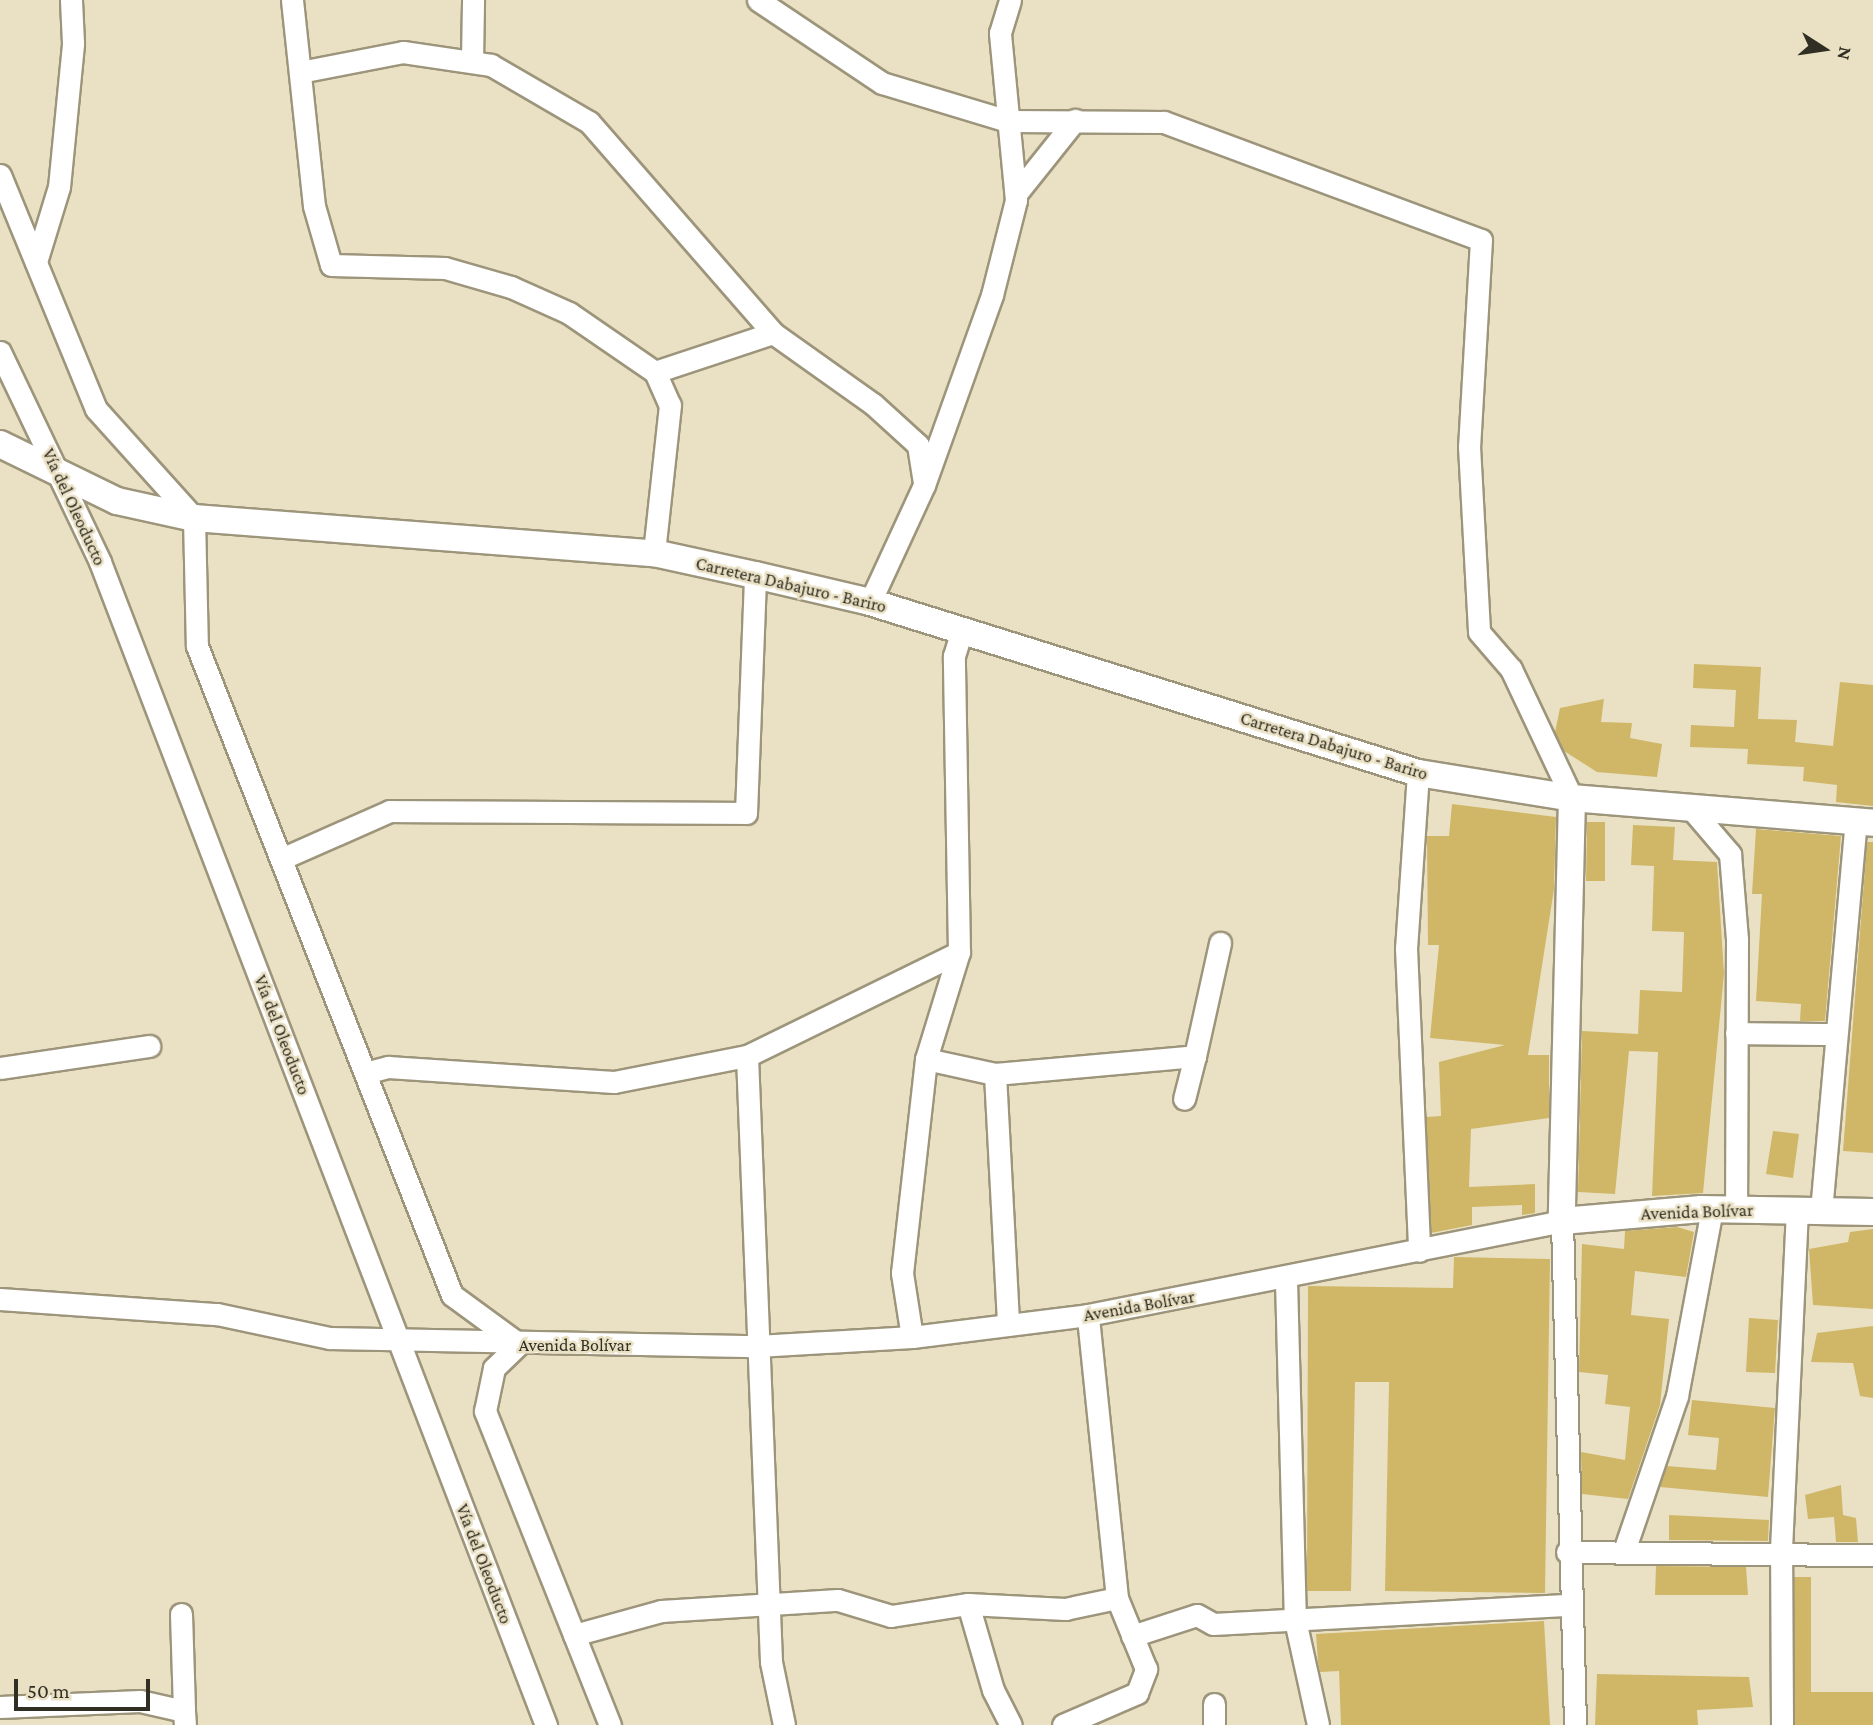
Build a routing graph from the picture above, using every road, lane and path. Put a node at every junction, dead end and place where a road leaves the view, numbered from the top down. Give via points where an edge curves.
1 (71, 0) edge
2 (292, 0) edge
3 (473, 0) edge
4 (758, 0) edge
5 (1010, 0) edge
6 (471, 60) junction
7 (300, 72) junction
8 (1075, 120) junction
9 (1008, 121) junction
10 (0, 175) edge
11 (1016, 194) junction
12 (36, 262) junction
13 (773, 333) junction
14 (0, 352) edge
15 (655, 372) junction
16 (0, 444) edge
17 (57, 472) junction
18 (924, 485) junction
19 (194, 518) junction
20 (654, 553) junction
21 (755, 575) junction
22 (870, 602) junction
23 (962, 631) junction
24 (1418, 773) junction
25 (1572, 798) junction
26 (1688, 805) junction
27 (1864, 822) edge
28 (281, 859) junction
29 (1220, 943) dead end
30 (959, 952) junction
31 (1736, 1033) junction
32 (1836, 1034) junction
33 (149, 1046) dead end
34 (747, 1056) junction
35 (1195, 1056) junction
36 (926, 1059) junction
37 (0, 1068) edge
38 (365, 1073) junction
39 (995, 1074) junction
40 (1184, 1099) dead end
41 (1724, 1209) junction
42 (1809, 1211) junction
43 (1873, 1212) edge
44 (1562, 1221) junction
45 (1419, 1251) junction
46 (1286, 1280) junction
47 (0, 1299) edge
48 (1088, 1315) junction
49 (1008, 1325) junction
50 (912, 1337) junction
51 (399, 1341) junction
52 (519, 1345) junction
53 (757, 1346) junction
54 (1781, 1549) junction
55 (1624, 1551) junction
56 (1567, 1552) junction
57 (1873, 1555) edge
58 (1117, 1598) junction
59 (768, 1604) junction
60 (968, 1604) junction
61 (1569, 1605) junction
62 (181, 1614) dead end
63 (1295, 1620) junction
64 (574, 1635) junction
65 (1132, 1636) junction
66 (0, 1707) edge
67 (185, 1718) edge
68 (546, 1725) edge
69 (610, 1725) edge
70 (783, 1725) edge
71 (1011, 1725) edge
72 (1063, 1725) edge
73 (1318, 1725) edge
74 (1575, 1725) edge
75 (1782, 1725) edge

1 - 12 street via 73,43 59,187
2 - 7 street
3 - 6 street
4 - 9 street via 882,83
5 - 9 street via 1000,33
6 - 7 street via 403,52
6 - 13 street via 589,122
7 - 15 street via 314,206 331,265 445,268 511,287 569,313
8 - 9 street
8 - 11 street
8 - 25 street via 1164,122 1481,240 1469,446 1479,632 1511,669
9 - 11 street
10 - 12 street
11 - 18 street via 992,295
12 - 19 street via 96,409
13 - 15 street
13 - 18 street via 873,404 918,445
14 - 17 street, Vía del Oleoducto
15 - 20 street via 670,405
16 - 17 street, Carretera Dabajuro - Bariro
17 - 19 street, Carretera Dabajuro - Bariro via 117,501
17 - 51 street, Vía del Oleoducto via 100,562
18 - 22 street
19 - 20 street, Carretera Dabajuro - Bariro
19 - 28 street via 197,646
20 - 21 street, Carretera Dabajuro - Bariro
21 - 22 street, Carretera Dabajuro - Bariro
21 - 28 street via 746,813 390,811
22 - 23 street, Carretera Dabajuro - Bariro
23 - 24 street, Carretera Dabajuro - Bariro
23 - 30 street via 953,670
24 - 25 street, Carretera Dabajuro - Bariro
24 - 45 street via 1406,948
25 - 26 street, Carretera Dabajuro - Bariro
25 - 44 street
26 - 27 street, Carretera Dabajuro - Bariro
26 - 31 street via 1730,854
27 - 32 street
28 - 38 street
29 - 35 street
30 - 34 street
30 - 36 street
31 - 32 street
31 - 41 street
32 - 42 street
33 - 37 street
34 - 38 street via 614,1082 388,1067
34 - 53 street
35 - 39 street
35 - 40 street
36 - 39 street
36 - 50 street via 902,1273
38 - 52 street via 452,1295
39 - 49 street
41 - 42 street, Avenida Bolívar
41 - 44 street, Avenida Bolívar
41 - 55 street via 1677,1396
42 - 43 street, Avenida Bolívar
42 - 54 street
44 - 45 street, Avenida Bolívar
44 - 56 street
45 - 46 street, Avenida Bolívar
46 - 48 street, Avenida Bolívar
46 - 63 street
47 - 51 street, Avenida Bolívar via 217,1314 329,1338
48 - 49 street, Avenida Bolívar
48 - 58 street
49 - 50 street, Avenida Bolívar
50 - 53 street, Avenida Bolívar
51 - 52 street, Avenida Bolívar
51 - 68 street, Vía del Oleoducto
52 - 53 street, Avenida Bolívar
52 - 64 street via 494,1368 485,1411
53 - 59 street
54 - 55 street
54 - 57 street
54 - 75 street
55 - 56 street
56 - 61 street
58 - 60 street via 1065,1609
58 - 65 street
59 - 60 street via 838,1600 891,1616
59 - 64 street via 661,1611
59 - 70 street
60 - 71 street via 993,1690
61 - 63 street
61 - 74 street
62 - 67 street
63 - 65 street via 1213,1624 1196,1615
63 - 73 street
64 - 69 street
65 - 72 street via 1146,1669 1137,1693
66 - 67 street via 140,1701

